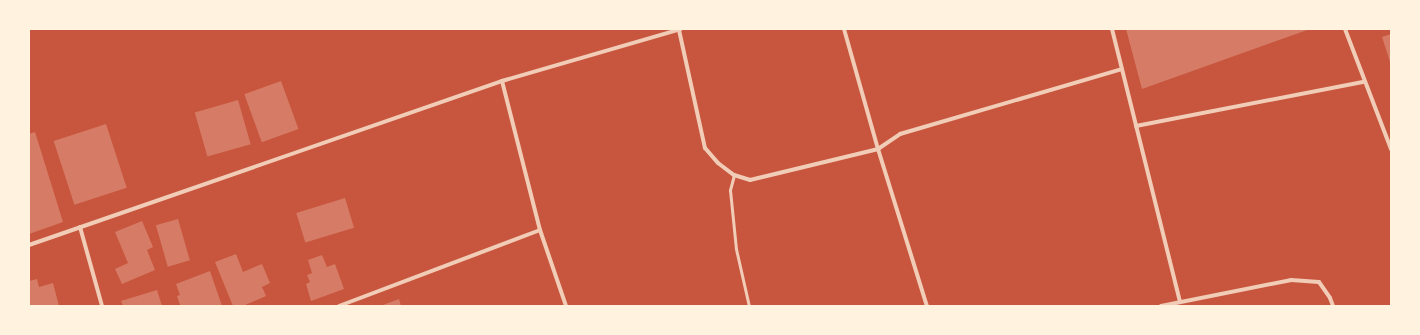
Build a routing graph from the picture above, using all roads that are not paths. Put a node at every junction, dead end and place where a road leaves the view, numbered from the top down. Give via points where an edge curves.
1 (680, 29) edge
2 (844, 29) edge
3 (1112, 29) edge
4 (1345, 29) edge
5 (1122, 69) junction
6 (502, 81) junction
7 (1364, 82) junction
8 (1136, 126) junction
9 (878, 149) junction
10 (1391, 149) edge
11 (734, 175) junction
12 (80, 227) junction
13 (540, 230) junction
14 (29, 245) edge
15 (1180, 301) junction
16 (102, 306) edge
17 (339, 306) edge
18 (566, 306) edge
19 (749, 306) edge
20 (927, 306) edge
21 (1161, 306) edge
22 (1333, 306) edge

1 - 6 street
1 - 11 street via 705,148 718,163
2 - 9 street
3 - 5 street
4 - 7 street
5 - 8 street
5 - 9 street via 900,134
6 - 12 street
6 - 13 street
7 - 8 street
7 - 10 street
8 - 15 street
9 - 11 street via 750,180
9 - 20 street
11 - 19 lane via 730,190 735,242
12 - 14 street
12 - 16 street
13 - 17 street
13 - 18 street
15 - 21 street
15 - 22 street via 1291,280 1319,282

